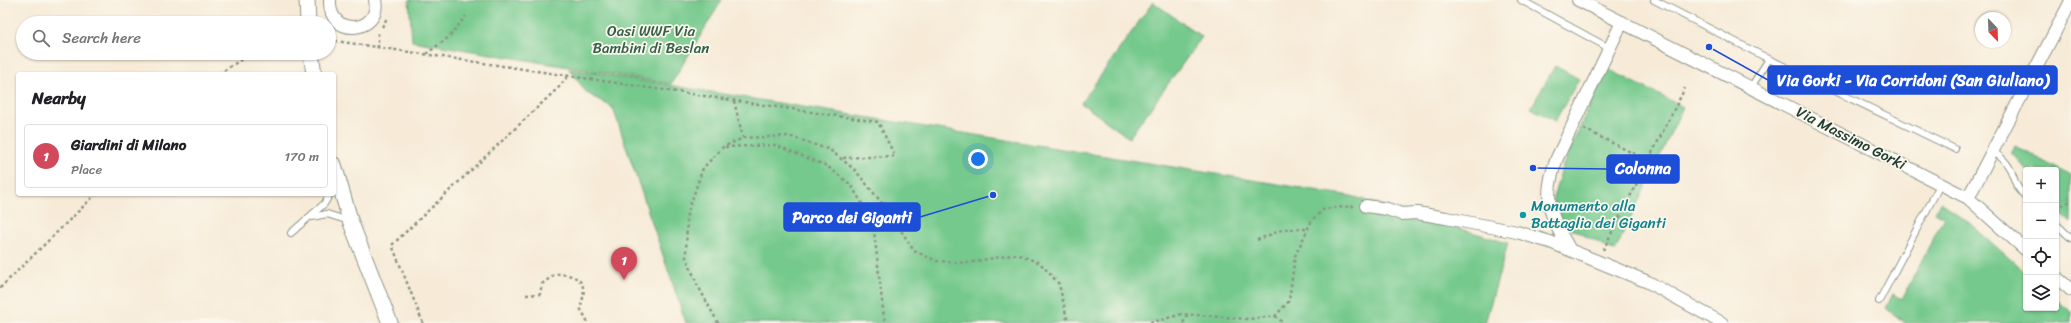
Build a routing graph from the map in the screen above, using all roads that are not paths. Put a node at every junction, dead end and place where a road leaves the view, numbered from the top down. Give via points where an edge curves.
1 (307, 0) edge
2 (330, 0) edge
3 (375, 0) edge
4 (1521, 0) edge
5 (1578, 0) edge
6 (1654, 0) edge
7 (2071, 1) edge
8 (308, 16) edge
9 (333, 16) edge
10 (336, 20) edge
11 (1622, 22) junction
12 (1609, 48) junction
13 (311, 60) edge
14 (1769, 60) junction
15 (314, 72) edge
16 (1751, 87) junction
17 (1956, 149) dead end
18 (1992, 152) junction
19 (336, 175) edge
20 (1941, 183) junction
21 (2023, 193) edge
22 (329, 196) edge
23 (1968, 198) junction
24 (1366, 206) road end
25 (309, 218) junction
26 (351, 223) junction
27 (2059, 227) edge
28 (291, 233) dead end
29 (2071, 238) edge
30 (2023, 247) edge
31 (1570, 250) junction
32 (2059, 280) edge
33 (2071, 290) edge
34 (1879, 301) dead end
35 (390, 323) edge
36 (1722, 323) edge

1 - 8 street
2 - 9 street
3 - 10 street via 375,11 367,23 352,28
4 - 12 lane
5 - 11 street, Via Massimo Gorki
6 - 14 lane
7 - 18 street
11 - 12 street
11 - 16 street, Via Massimo Gorki
12 - 31 street via 1555,164 1548,194 1553,220
13 - 15 street
14 - 16 lane
14 - 17 lane
16 - 20 street, Via Massimo Gorki
18 - 21 lane via 2008,165 2015,184
18 - 23 street
19 - 26 street
20 - 23 street, Via Massimo Gorki
20 - 34 lane
22 - 25 lane
23 - 30 street, Via Massimo Gorki
24 - 31 street via 1517,232
25 - 26 lane via 327,214
25 - 28 lane
26 - 35 street
27 - 29 lane
31 - 36 street via 1666,291
32 - 33 street

